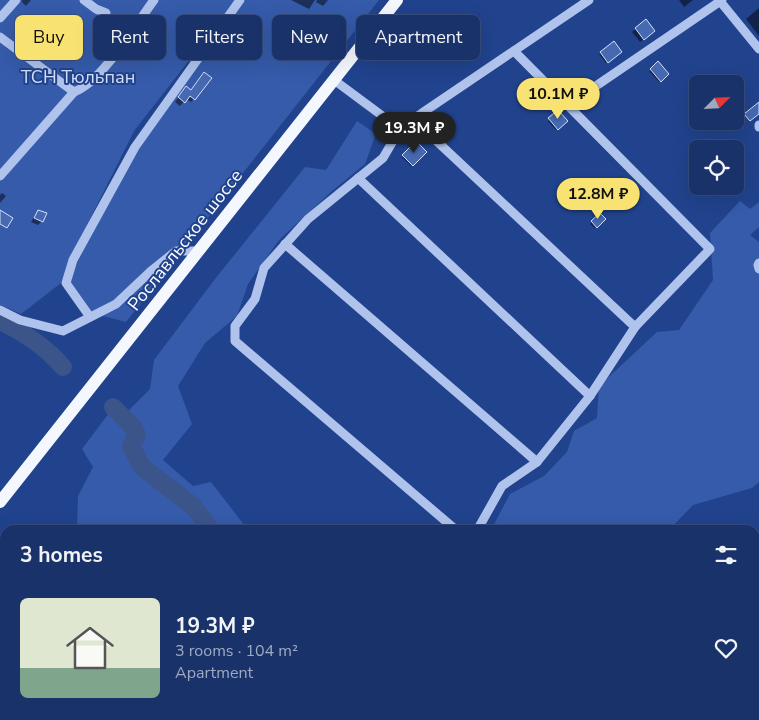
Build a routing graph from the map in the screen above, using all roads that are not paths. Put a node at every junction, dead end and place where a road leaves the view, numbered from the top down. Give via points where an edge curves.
1 (16, 0) edge
2 (84, 0) edge
3 (154, 0) edge
4 (240, 0) edge
5 (397, 0) edge
6 (589, 0) edge
7 (720, 0) edge
8 (106, 12) dead end
9 (0, 18) edge
10 (0, 37) edge
11 (514, 50) junction
12 (759, 50) edge
13 (334, 80) junction
14 (74, 92) junction
15 (568, 105) junction
16 (413, 120) junction
17 (400, 129) junction
18 (0, 176) edge
19 (358, 178) junction
20 (285, 244) junction
21 (199, 251) junction
22 (759, 263) edge
23 (759, 270) edge
24 (0, 310) edge
25 (90, 317) junction
26 (635, 327) junction
27 (590, 396) junction
28 (537, 462) junction
29 (0, 502) edge
30 (450, 525) edge
31 (481, 525) edge

1 - 9 lane
2 - 8 lane
3 - 14 lane via 110,61 91,82
4 - 25 lane via 135,147 73,260 66,283
5 - 13 main road, Рославльское шоссе
6 - 11 lane
7 - 12 lane
7 - 15 lane
10 - 14 lane
11 - 15 lane
11 - 16 lane
13 - 17 lane
13 - 21 main road, Рославльское шоссе
14 - 18 lane
15 - 26 lane via 710,249
16 - 17 lane
16 - 26 lane
17 - 19 lane via 383,158
19 - 20 lane via 308,219
19 - 27 lane
20 - 28 lane
20 - 30 lane via 264,268 255,299 235,326 235,340
21 - 25 lane via 176,251 116,304
21 - 29 main road, Рославльское шоссе
22 - 23 lane
24 - 25 lane via 20,320 63,331
26 - 27 lane
27 - 28 lane
28 - 31 lane via 502,486

